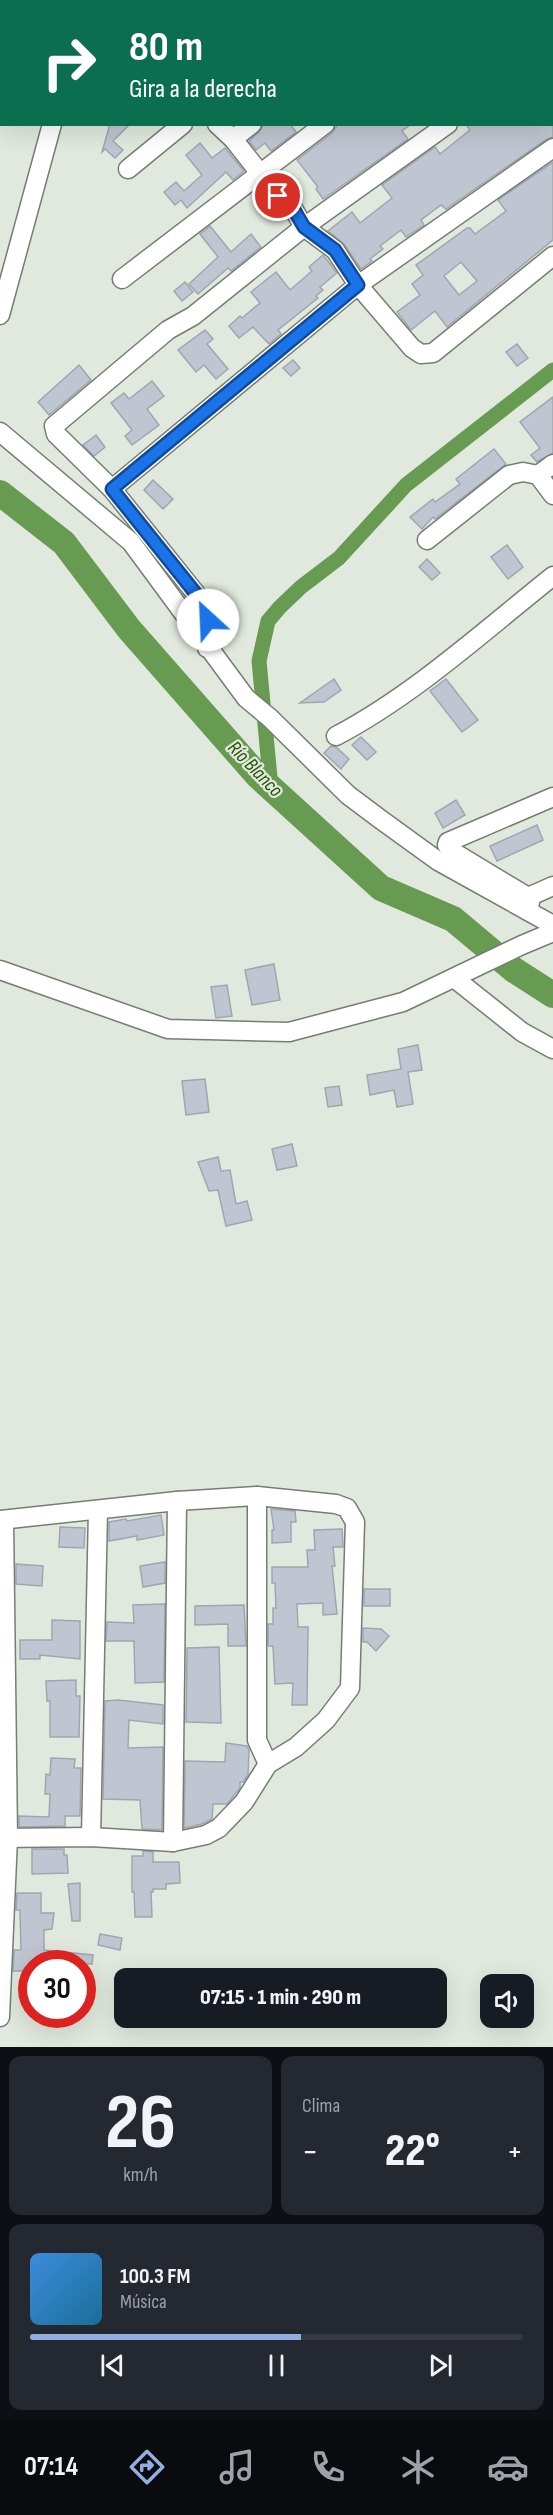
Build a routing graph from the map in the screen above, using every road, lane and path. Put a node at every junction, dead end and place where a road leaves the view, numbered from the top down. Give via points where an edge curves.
1 (51, 126) edge
2 (181, 126) edge
3 (219, 126) edge
4 (249, 126) edge
5 (321, 126) edge
6 (445, 126) edge
7 (233, 139) junction
8 (553, 148) edge
9 (128, 169) dead end
10 (259, 174) junction
11 (304, 227) junction
12 (553, 256) edge
13 (122, 279) dead end
14 (358, 285) junction
15 (0, 315) edge
16 (0, 432) edge
17 (553, 464) edge
18 (538, 475) junction
19 (112, 489) junction
20 (553, 495) edge
21 (427, 540) dead end
22 (553, 576) edge
23 (207, 648) junction
24 (336, 736) dead end
25 (553, 797) edge
26 (553, 886) edge
27 (528, 904) junction
28 (553, 925) edge
29 (553, 932) edge
30 (0, 970) edge
31 (461, 974) junction
32 (553, 1049) edge
33 (257, 1496) junction
34 (177, 1501) junction
35 (98, 1510) junction
36 (2, 1520) edge
37 (268, 1764) junction
38 (91, 1837) junction
39 (4, 1838) edge
40 (173, 1842) junction
41 (0, 2017) edge

1 - 15 street
2 - 9 street
3 - 7 street
4 - 7 street
5 - 10 street
6 - 11 street
7 - 10 street
8 - 14 street
10 - 11 street via 294,210
10 - 13 street
11 - 14 street via 335,250
11 - 19 street via 193,316 168,330 54,426 56,434
12 - 14 street via 427,355 412,348
14 - 19 street
16 - 23 street via 130,542
17 - 18 street
18 - 20 street
18 - 21 street via 508,475
19 - 23 street via 201,600 208,620
22 - 24 street via 410,688
23 - 27 street via 246,698 348,795 438,861
25 - 27 street via 447,845
26 - 27 street
27 - 28 street
29 - 31 street
30 - 31 street via 168,1029 289,1032 403,1002
31 - 32 street via 522,1032
33 - 34 street
33 - 37 street via 257,1740
33 - 37 street via 336,1504 347,1508 356,1522 350,1688 326,1720 296,1747
34 - 35 street
34 - 40 street
35 - 36 street
35 - 38 street
36 - 39 street
37 - 40 street via 244,1802 219,1828
38 - 39 street
38 - 40 street
39 - 41 street

